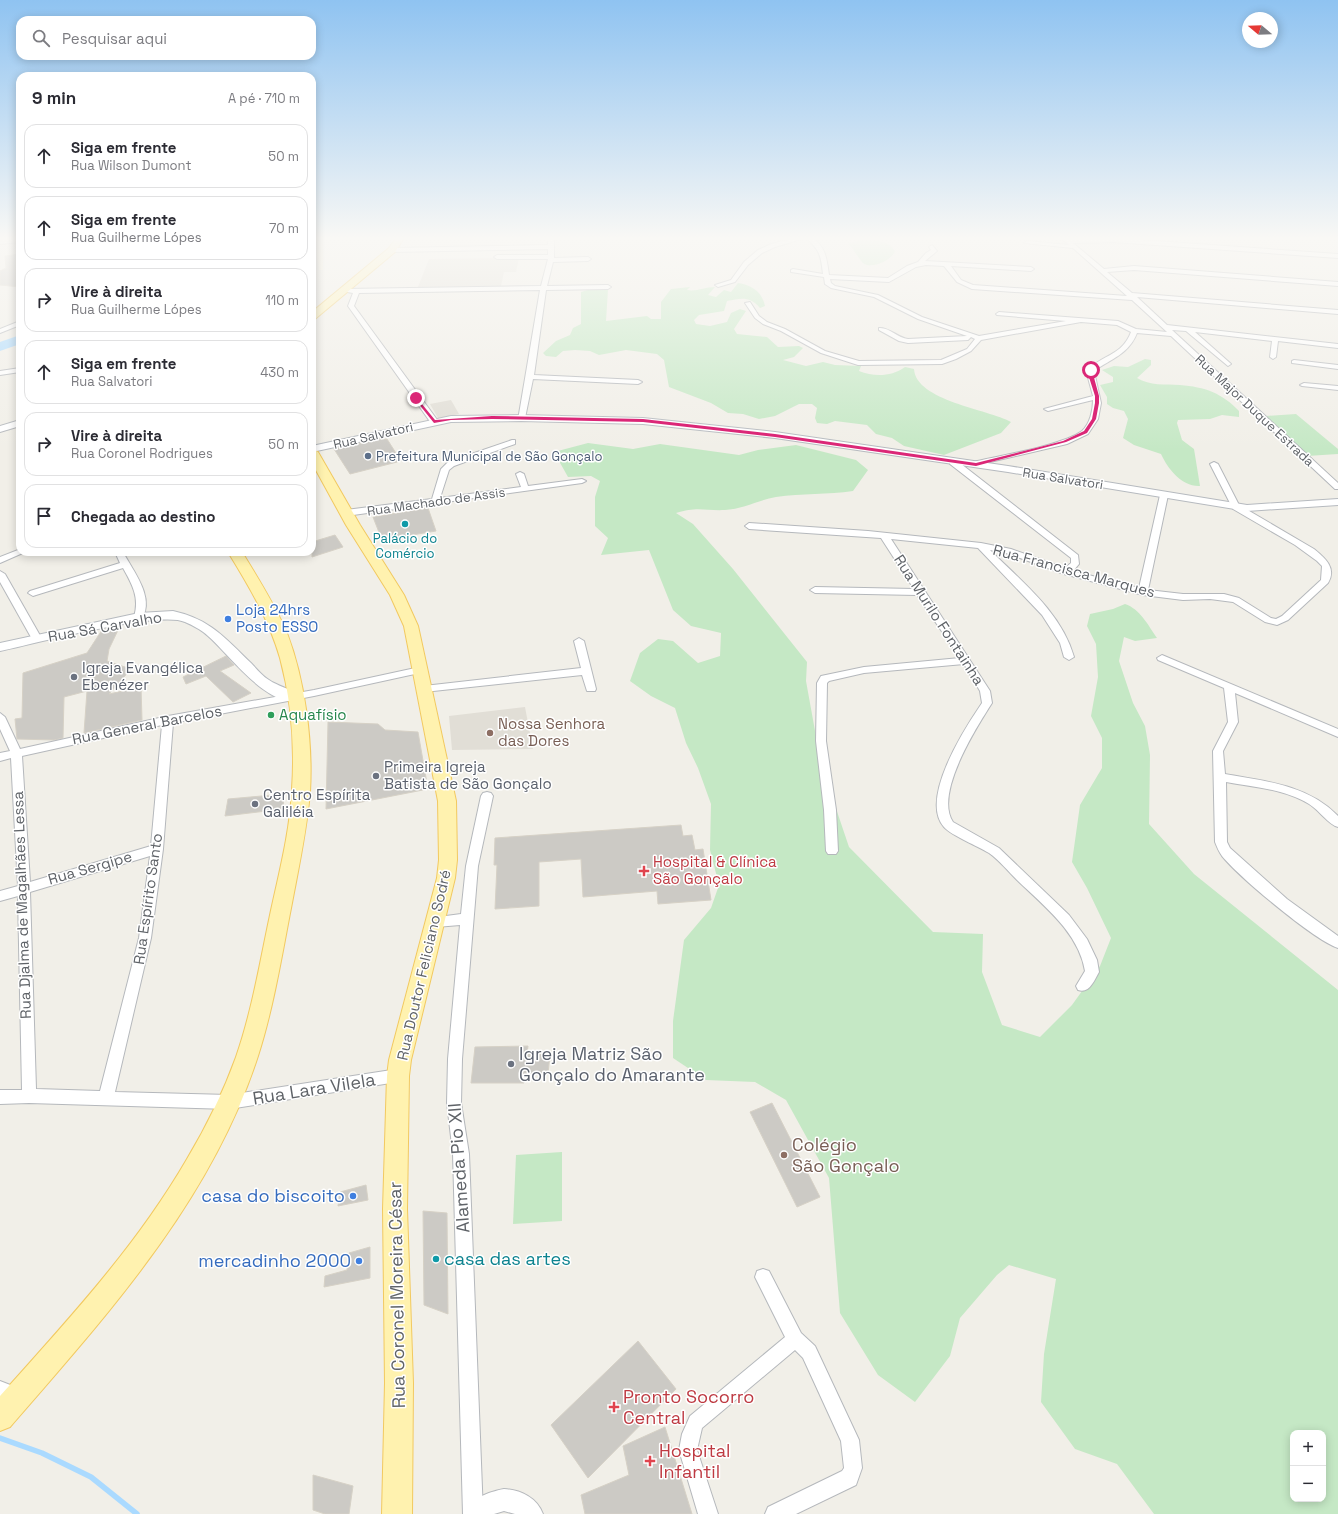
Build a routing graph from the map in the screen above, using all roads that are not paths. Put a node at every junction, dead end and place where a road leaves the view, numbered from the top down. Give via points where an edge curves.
1 (353, 309) edge
2 (541, 309) edge
3 (752, 309) edge
4 (901, 309) edge
5 (1145, 309) edge
6 (1295, 309) edge
7 (1338, 312) edge
8 (1000, 314) dead end
9 (1082, 320) junction
10 (16, 325) edge
11 (1165, 327) junction
12 (881, 329) dead end
13 (1187, 329) junction
14 (0, 331) edge
15 (1136, 331) junction
16 (1171, 334) junction
17 (979, 338) junction
18 (1275, 339) junction
19 (1338, 346) edge
20 (1273, 356) dead end
21 (1294, 362) dead end
22 (1228, 364) dead end
23 (1338, 367) edge
24 (16, 371) edge
25 (0, 373) edge
26 (530, 377) junction
27 (638, 382) dead end
28 (1304, 385) dead end
29 (1338, 388) edge
30 (1097, 396) junction
31 (1048, 409) dead end
32 (521, 418) junction
33 (434, 421) junction
34 (16, 424) edge
35 (0, 429) edge
36 (512, 442) dead end
37 (316, 449) edge
38 (316, 457) edge
39 (953, 462) junction
40 (976, 464) junction
41 (1214, 464) dead end
42 (520, 474) dead end
43 (582, 481) dead end
44 (1338, 487) edge
45 (525, 488) junction
46 (1164, 495) junction
47 (435, 501) junction
48 (1338, 502) edge
49 (1235, 506) junction
50 (346, 513) junction
51 (749, 526) dead end
52 (885, 537) junction
53 (980, 546) junction
54 (16, 554) edge
55 (121, 556) edge
56 (237, 556) edge
57 (0, 560) edge
58 (126, 564) junction
59 (1067, 572) junction
60 (0, 574) edge
61 (815, 590) dead end
62 (920, 592) junction
63 (1143, 592) junction
64 (33, 593) dead end
65 (139, 617) junction
66 (36, 639) junction
67 (579, 641) dead end
68 (0, 647) edge
69 (1070, 657) dead end
70 (1162, 658) dead end
71 (967, 661) junction
72 (420, 670) junction
73 (586, 671) junction
74 (1229, 687) junction
75 (424, 689) junction
76 (591, 689) dead end
77 (294, 697) junction
78 (0, 717) edge
79 (168, 720) junction
80 (1338, 733) edge
81 (16, 752) junction
82 (0, 757) edge
83 (1220, 777) junction
84 (487, 796) dead end
85 (1338, 823) edge
86 (157, 848) junction
87 (832, 851) dead end
88 (24, 888) junction
89 (0, 896) edge
90 (467, 919) junction
91 (436, 922) junction
92 (1338, 943) edge
93 (1083, 986) dead end
94 (398, 1076) junction
95 (29, 1096) junction
96 (0, 1097) edge
97 (106, 1098) junction
98 (229, 1102) junction
99 (763, 1277) dead end
100 (795, 1339) junction
101 (6, 1403) edge
102 (397, 1514) edge
103 (474, 1514) edge
104 (532, 1514) edge
105 (708, 1514) edge
106 (775, 1514) edge

1 - 33 street
2 - 26 street
3 - 17 street via 765,323 823,352 858,363 942,362 969,350
4 - 17 street via 920,318
5 - 11 street, Rua Major Duque Estrada
6 - 7 street
8 - 9 street
9 - 15 street via 1118,323
9 - 17 street
10 - 14 street
11 - 13 street
11 - 16 street, Rua Major Duque Estrada
12 - 17 street via 908,341
13 - 18 street
13 - 22 street
15 - 16 street
15 - 30 street via 1112,359 1091,370
16 - 44 street, Rua Major Duque Estrada
18 - 19 street
18 - 20 street
21 - 23 street
24 - 25 street
26 - 27 street
26 - 32 street
28 - 29 street
30 - 31 street
30 - 40 street via 1094,419 1086,432 1064,442
32 - 33 main road, Rua Salvatori
32 - 39 main road, Rua Salvatori via 590,418 669,423 775,435
33 - 37 main road, Rua Salvatori
34 - 35 street
36 - 47 street via 451,464 445,469
38 - 50 main road, Rua Doutor Feliciano Sodré
39 - 40 main road, Rua Salvatori
39 - 59 street via 1075,557 1075,564
40 - 46 main road, Rua Salvatori
41 - 49 street
42 - 45 street, Rua Machado de Assis
43 - 45 street, Rua Machado de Assis
45 - 47 street, Rua Machado de Assis
46 - 49 main road, Rua Salvatori
46 - 63 street
47 - 50 street, Rua Machado de Assis
48 - 49 main road, Rua Salvatori via 1268,508
49 - 63 street, Rua Francisca Marques via 1284,535 1326,565 1325,580 1298,608 1285,618 1272,622 1236,600 1224,597 1184,597
50 - 72 main road, Rua Doutor Feliciano Sodré via 397,595 411,626
51 - 52 street, Rua Francisca Marques
52 - 53 street, Rua Francisca Marques
52 - 62 street, Rua Murilo Fontainha
53 - 59 street, Rua Francisca Marques via 1008,552
53 - 69 street via 1048,614 1068,645
54 - 57 street
55 - 58 street
56 - 77 main road via 264,600 277,628 288,660
58 - 64 street
58 - 65 street via 141,594 143,606
59 - 63 street, Rua Francisca Marques
60 - 66 street
61 - 62 street
62 - 71 street, Rua Murilo Fontainha
65 - 66 main road, Rua Sá Carvalho
65 - 77 main road, Rua Sá Carvalho via 157,615 188,618 200,624 218,638 263,683
66 - 68 main road, Rua Sá Carvalho
67 - 73 street
70 - 74 street
71 - 87 street via 864,670 825,678 822,684 821,741 830,810
71 - 93 street, Rua Murilo Fontainha via 986,691 987,703 965,736 954,760 943,798 943,816 949,825 995,850 1065,919 1082,943 1090,960 1092,972
72 - 75 main road, Rua Doutor Feliciano Sodré
72 - 77 street
73 - 75 street
73 - 76 street
74 - 80 street
74 - 83 street via 1233,722 1218,751
75 - 91 main road, Rua Doutor Feliciano Sodré via 447,801 446,878
77 - 79 street, Rua General Barcelos
77 - 98 main road via 301,766 297,824 269,972 247,1055
78 - 81 street, Rua Djalma de Magalhães Lessa
79 - 81 street, Rua General Barcelos
79 - 86 street, Rua Espírito Santo
81 - 82 street, Rua General Barcelos
81 - 88 street, Rua Djalma de Magalhães Lessa
83 - 85 street via 1280,788 1306,796 1322,805
83 - 92 street via 1221,842 1225,851 1284,903
84 - 90 street, Alameda Pio XII via 472,866
86 - 88 street, Rua Sergipe
86 - 97 street, Rua Espírito Santo via 146,938
88 - 89 street, Rua Sergipe
88 - 95 street, Rua Djalma de Magalhães Lessa
90 - 91 street
90 - 103 street, Alameda Pio XII via 454,1059 454,1103 462,1154
91 - 94 main road, Rua Doutor Feliciano Sodré
94 - 98 street, Rua Lara Vilela
94 - 102 main road, Rua Coronel Moreira César
95 - 96 street, Rua Lara Vilela
95 - 97 street, Rua Lara Vilela
97 - 98 street, Rua Lara Vilela
98 - 101 main road via 209,1144 149,1241 51,1360
99 - 100 street
100 - 105 street via 696,1422 688,1450
100 - 106 street via 809,1352 850,1440 853,1468 848,1478
103 - 104 street via 486,1504 500,1500 514,1501 526,1507

